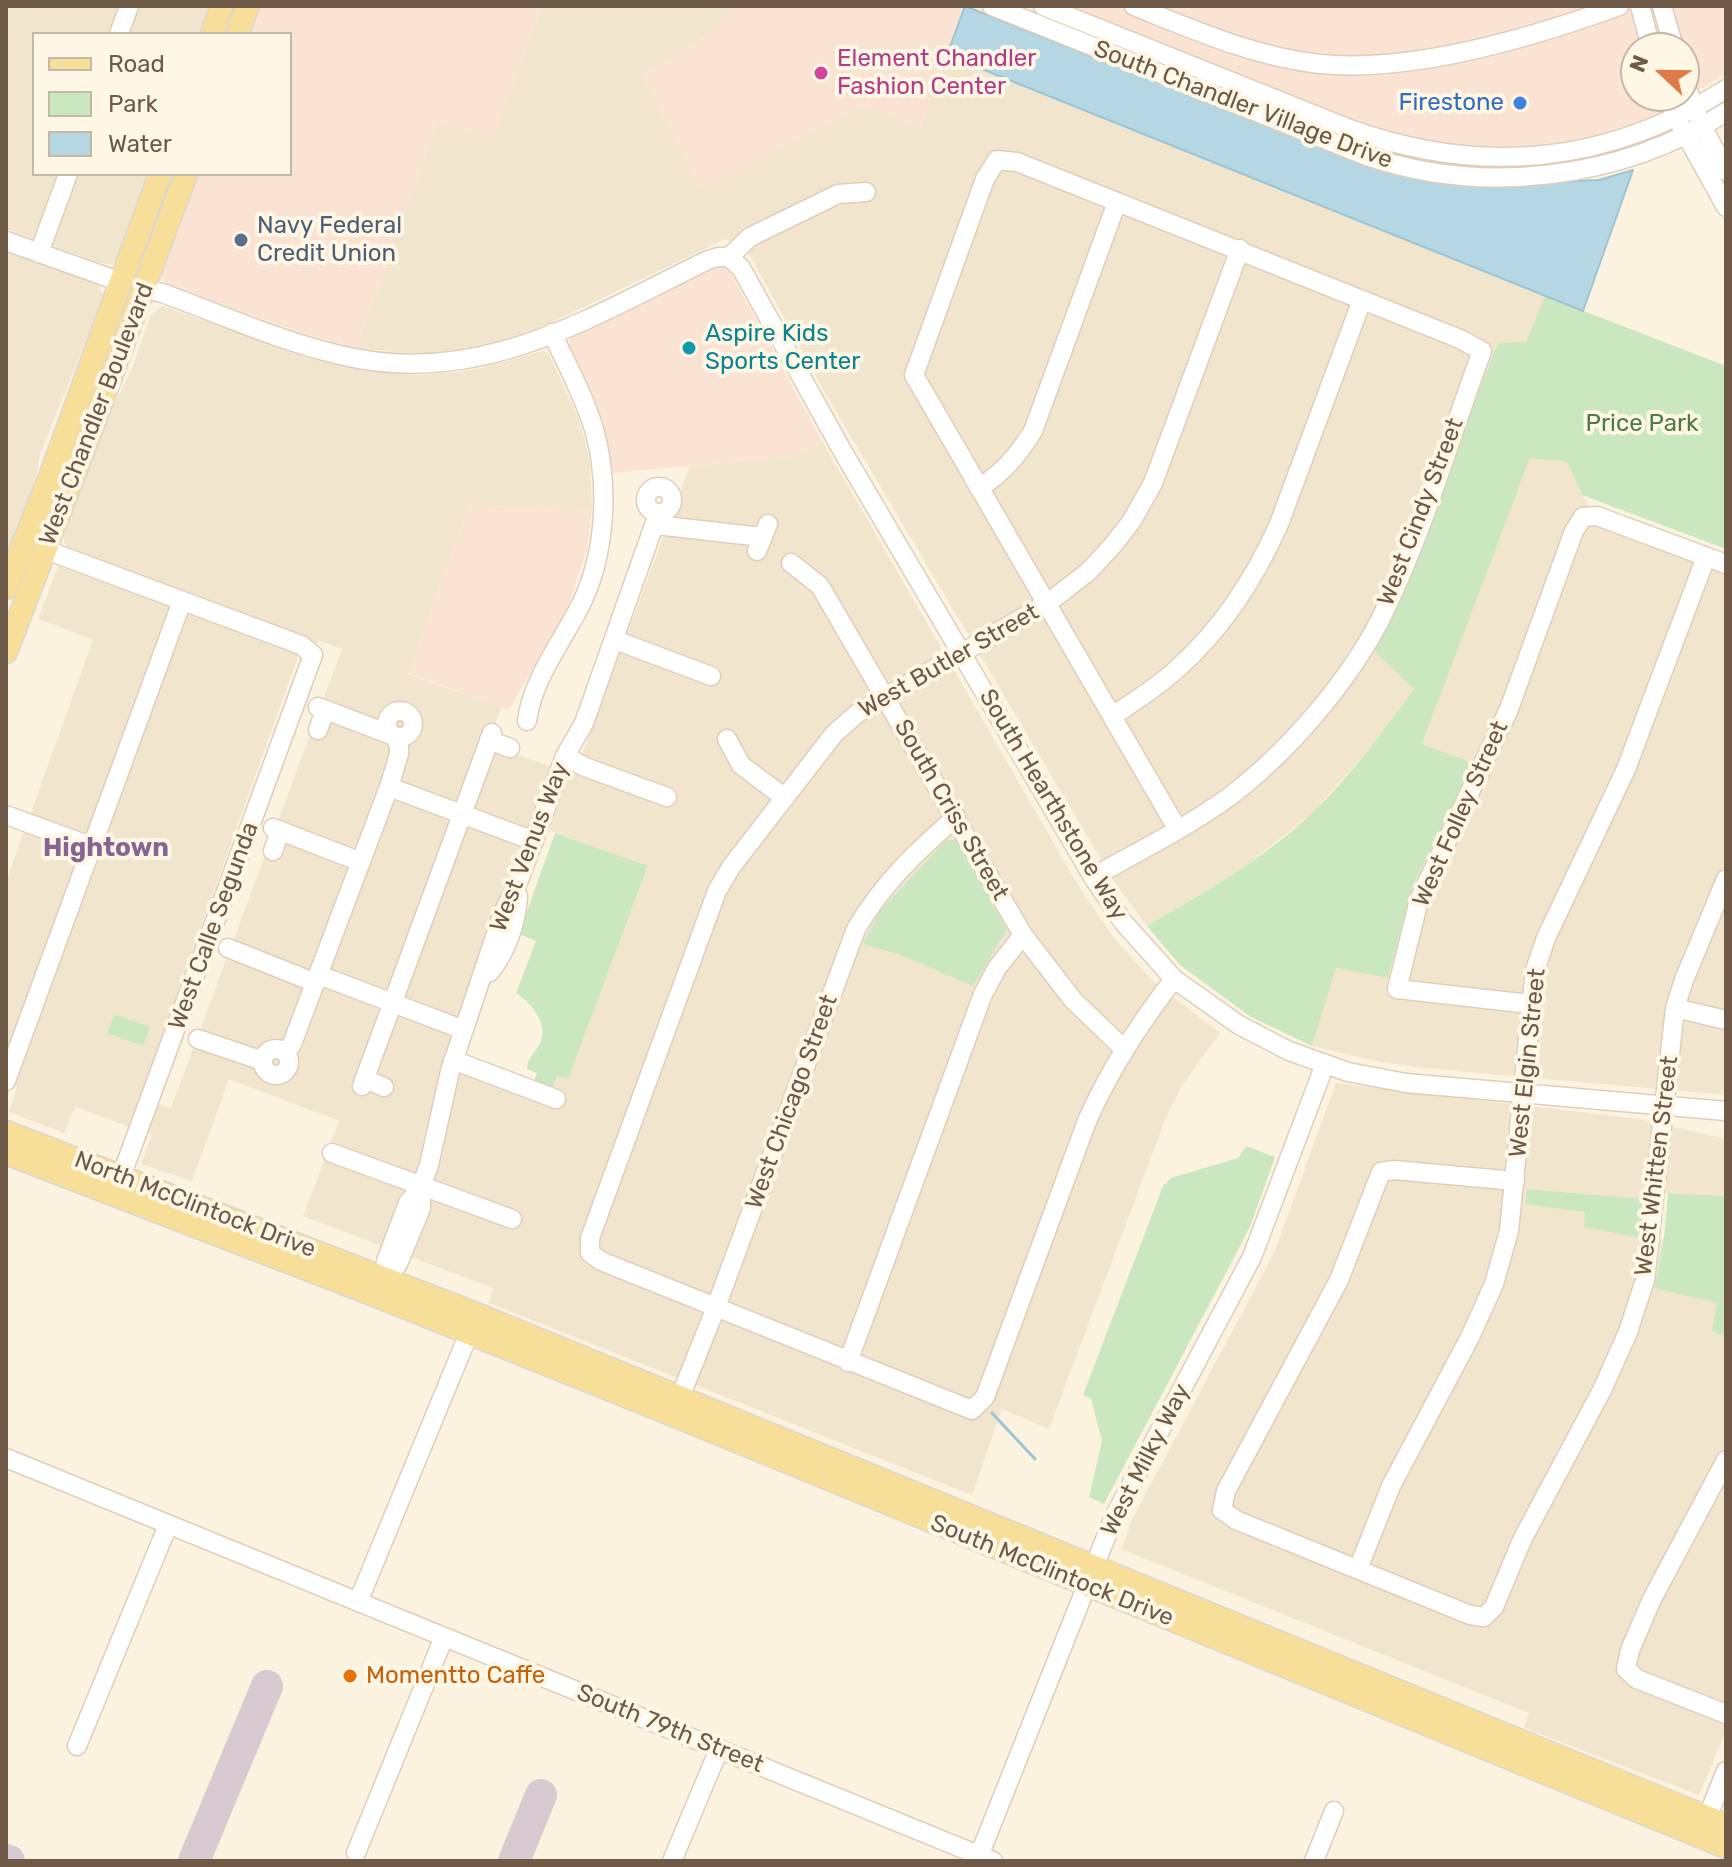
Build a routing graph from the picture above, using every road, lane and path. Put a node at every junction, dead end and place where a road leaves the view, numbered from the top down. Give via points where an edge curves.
1 (129, 6) edge
2 (222, 6) edge
3 (248, 6) edge
4 (992, 6) edge
5 (1043, 6) edge
6 (1134, 6) edge
7 (1619, 6) edge
8 (1640, 6) edge
9 (1662, 6) edge
10 (120, 32) edge
11 (213, 32) edge
12 (238, 32) edge
13 (1647, 32) edge
14 (1669, 32) edge
15 (1726, 89) edge
16 (1726, 112) edge
17 (1685, 113) junction
18 (1694, 131) junction
19 (1726, 171) edge
20 (67, 176) edge
21 (159, 176) edge
22 (185, 176) edge
23 (866, 192) dead end
24 (1117, 202) junction
25 (1726, 207) edge
26 (6, 241) edge
27 (1240, 249) junction
28 (39, 253) junction
29 (729, 257) junction
30 (132, 285) junction
31 (1362, 300) junction
32 (552, 333) junction
33 (979, 488) junction
34 (762, 538) dead end
35 (46, 550) junction
36 (1706, 557) junction
37 (791, 563) dead end
38 (1726, 564) edge
39 (6, 588) edge
40 (182, 601) junction
41 (1048, 603) junction
42 (615, 640) junction
43 (6, 652) edge
44 (961, 653) junction
45 (711, 677) dead end
46 (885, 697) junction
47 (1113, 716) junction
48 (527, 721) dead end
49 (318, 730) dead end
50 (727, 739) dead end
51 (510, 748) dead end
52 (565, 756) junction
53 (389, 787) junction
54 (667, 797) dead end
55 (785, 798) junction
56 (6, 815) edge
57 (463, 815) junction
58 (956, 817) junction
59 (1178, 830) junction
60 (534, 841) junction
61 (93, 847) junction
62 (273, 851) dead end
63 (361, 862) junction
64 (1093, 877) junction
65 (1726, 879) edge
66 (1023, 935) junction
67 (228, 948) dead end
68 (318, 979) junction
69 (1174, 979) junction
70 (393, 1003) junction
71 (1530, 1004) junction
72 (1675, 1008) junction
73 (1726, 1020) edge
74 (464, 1030) junction
75 (198, 1039) dead end
76 (1123, 1048) junction
77 (453, 1060) junction
78 (1325, 1064) junction
79 (6, 1081) edge
80 (384, 1087) dead end
81 (1522, 1093) junction
82 (556, 1099) dead end
83 (1664, 1106) junction
84 (1726, 1111) edge
85 (6, 1132) edge
86 (6, 1153) edge
87 (332, 1154) dead end
88 (1515, 1181) junction
89 (117, 1186) junction
90 (421, 1187) junction
91 (511, 1220) dead end
92 (381, 1287) junction
93 (716, 1307) junction
94 (466, 1310) junction
95 (469, 1333) junction
96 (848, 1362) junction
97 (676, 1406) junction
98 (6, 1458) edge
99 (1726, 1460) edge
100 (168, 1525) junction
101 (1358, 1569) junction
102 (1089, 1575) junction
103 (358, 1602) junction
104 (444, 1637) junction
105 (1726, 1714) edge
106 (77, 1746) dead end
107 (719, 1749) junction
108 (1726, 1771) edge
109 (1334, 1811) dead end
110 (1711, 1827) edge
111 (1726, 1847) edge
112 (356, 1853) dead end
113 (983, 1859) edge
114 (672, 1861) edge
115 (1314, 1861) edge

1 - 10 street
2 - 11 main road
3 - 12 main road
4 - 18 street, South Chandler Village Drive via 1364,155 1420,170 1495,177 1550,174 1605,164
5 - 17 street, South Chandler Village Drive via 1350,129 1425,151 1479,157 1561,154 1629,137
6 - 7 street via 1232,44 1351,65 1442,56
8 - 13 street
9 - 14 street
15 - 17 street, South Chandler Village Drive
16 - 18 street, South Chandler Village Drive
17 - 18 street
18 - 19 street
18 - 25 street
20 - 28 street
21 - 30 main road, West Chandler Boulevard
22 - 30 main road, West Chandler Boulevard
23 - 29 street via 838,194 750,237
24 - 27 street
24 - 33 street via 1033,431 1017,457
24 - 33 street via 1017,162 997,160 985,179 914,375
26 - 28 street
27 - 31 street
27 - 41 street, West Butler Street via 1143,503 1089,571
28 - 30 street
29 - 32 street via 708,260
29 - 44 street, South Hearthstone Way via 741,268
30 - 32 street via 324,351 389,363 470,360
30 - 35 main road, West Chandler Boulevard
30 - 39 main road, West Chandler Boulevard
31 - 47 street via 1279,524 1244,592 1177,670
31 - 59 street, West Cindy Street via 1482,351 1403,570 1370,637 1340,683 1294,736 1251,779
32 - 48 street via 595,432 602,480 601,534 586,595 534,689
33 - 41 street
34 - 42 street, West Venus Way via 657,519
35 - 40 street
35 - 43 main road, West Chandler Boulevard
36 - 38 street
36 - 71 street, West Elgin Street via 1626,769 1546,938
36 - 71 street, West Folley Street via 1597,516 1583,517 1509,709 1419,900 1397,989
37 - 46 street, South Criss Street via 820,586
40 - 61 street
40 - 89 street, West Calle Segunda via 301,645 313,655
41 - 44 street, West Butler Street
41 - 47 street
42 - 45 street
42 - 52 street, West Venus Way via 584,723
44 - 46 street, West Butler Street
44 - 64 street, South Hearthstone Way
46 - 55 street, West Butler Street via 834,734
46 - 58 street, South Criss Street
47 - 59 street
49 - 53 street via 321,709 394,736 399,754
50 - 55 street via 741,765
51 - 57 street via 491,737
52 - 54 street
52 - 60 street, West Venus Way
53 - 57 street
53 - 63 street
55 - 93 street, West Butler Street via 717,891 590,1238 590,1253 601,1261
56 - 61 street
57 - 60 street
57 - 70 street
58 - 66 street, South Criss Street
58 - 93 street, West Chicago Street via 906,861 856,929
59 - 64 street, West Cindy Street
60 - 74 street, West Venus Way via 517,885 509,938 500,960 479,986
61 - 79 street
62 - 63 street via 277,830
63 - 68 street
64 - 69 street, South Hearthstone Way via 1123,922
65 - 72 street, West Whitten Street
66 - 76 street, South Criss Street via 1073,1000
66 - 96 street via 983,994
67 - 68 street
68 - 70 street
68 - 75 street via 286,1052 290,1065 281,1074 268,1072 263,1061
69 - 76 street
69 - 78 street, South Hearthstone Way via 1239,1025
70 - 74 street
70 - 80 street via 363,1082
71 - 81 street, West Elgin Street
72 - 73 street
72 - 83 street, West Whitten Street
74 - 77 street
76 - 96 street via 1087,1121 985,1397 972,1410
77 - 82 street
77 - 90 street
78 - 81 street, South Hearthstone Way via 1406,1083
78 - 102 street, West Milky Way via 1252,1257
81 - 83 street, South Hearthstone Way
81 - 88 street, West Elgin Street
83 - 84 street, South Hearthstone Way
83 - 101 street, West Whitten Street via 1645,1280 1628,1332 1522,1540 1494,1607 1484,1617 1470,1615
85 - 89 main road, North McClintock Drive
86 - 89 main road, North McClintock Drive
87 - 90 street
88 - 101 street, West Elgin Street via 1509,1231 1494,1284 1391,1486
88 - 101 street via 1381,1172 1339,1280 1226,1491 1222,1510 1236,1520
89 - 92 main road, North McClintock Drive
90 - 91 street
90 - 92 street via 408,1203 410,1217 386,1261
92 - 94 main road, South McClintock Drive
92 - 95 main road, South McClintock Drive
93 - 96 street
93 - 97 street, West Chicago Street
94 - 95 street
94 - 97 main road, South McClintock Drive
95 - 97 main road, South McClintock Drive
95 - 103 street
97 - 102 main road, South McClintock Drive
98 - 100 street, South 79th Street
99 - 105 street via 1652,1599 1626,1669 1637,1679
100 - 103 street, South 79th Street
100 - 106 street
102 - 110 main road, South McClintock Drive
102 - 113 street, West Milky Way
103 - 104 street, South 79th Street
104 - 107 street, South 79th Street
104 - 112 street
107 - 113 street, South 79th Street
107 - 114 street
108 - 110 street
109 - 115 street
110 - 111 main road, South McClintock Drive

